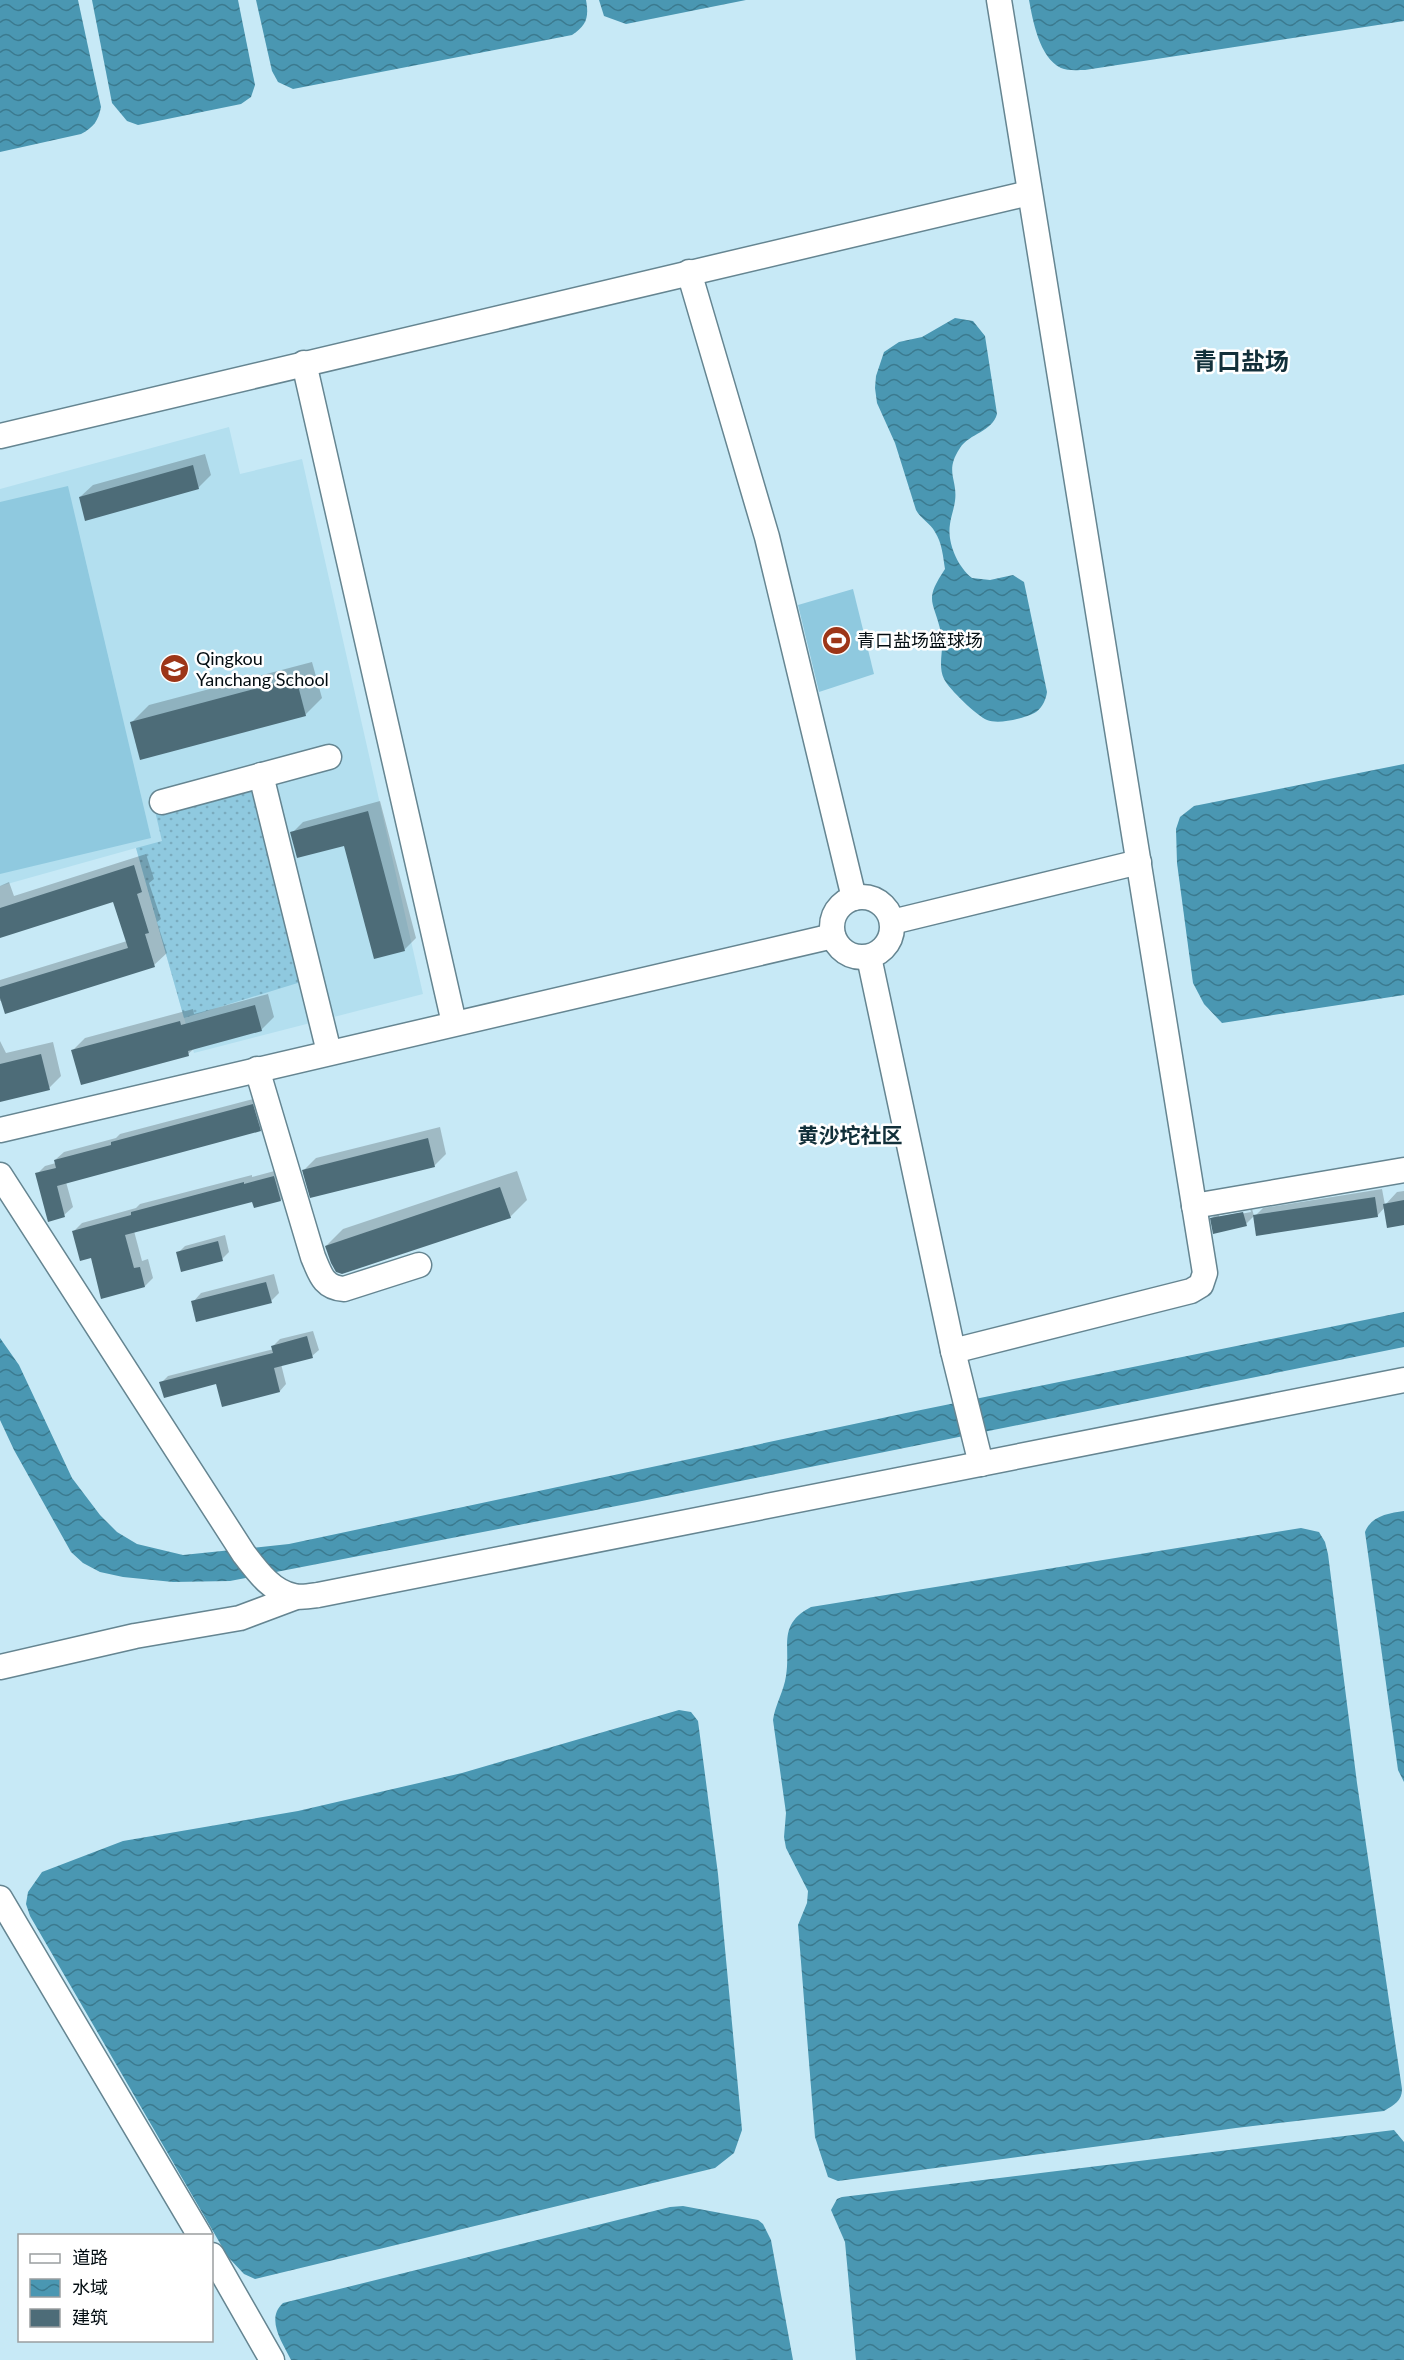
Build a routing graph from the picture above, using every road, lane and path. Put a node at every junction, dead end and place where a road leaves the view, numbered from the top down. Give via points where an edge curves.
1 (999, 0) edge
2 (1029, 193) junction
3 (689, 272) junction
4 (304, 363) junction
5 (0, 436) edge
6 (329, 757) dead end
7 (261, 775) junction
8 (162, 802) dead end
9 (1138, 862) junction
10 (854, 898) junction
11 (892, 922) junction
12 (833, 936) junction
13 (869, 957) junction
14 (454, 1023) junction
15 (329, 1052) junction
16 (257, 1070) junction
17 (0, 1130) edge
18 (1404, 1170) edge
19 (0, 1174) edge
20 (1194, 1206) junction
21 (419, 1265) dead end
22 (953, 1352) junction
23 (1404, 1380) edge
24 (981, 1464) junction
25 (296, 1597) junction
26 (0, 1667) edge
27 (0, 1898) edge
28 (199, 2234) edge
29 (213, 2257) edge
30 (272, 2360) edge

1 - 2 street
2 - 3 street
2 - 9 street
3 - 4 street
3 - 10 street via 767,537
4 - 5 street
4 - 14 street
6 - 7 street
7 - 8 street
7 - 15 street
9 - 11 street
9 - 20 street
10 - 11 street via 878,902
10 - 12 street via 835,913
11 - 13 street via 885,948
12 - 13 street via 843,952
12 - 14 street
13 - 22 street
14 - 15 street
15 - 16 street
16 - 17 street
16 - 21 street via 322,1278 334,1288 344,1289
18 - 20 street
19 - 25 street via 244,1554 260,1574
20 - 22 street via 1205,1273 1201,1285 1191,1292
22 - 24 street
23 - 24 street
24 - 25 street
25 - 26 street via 240,1618 135,1636
27 - 28 street
29 - 30 street

